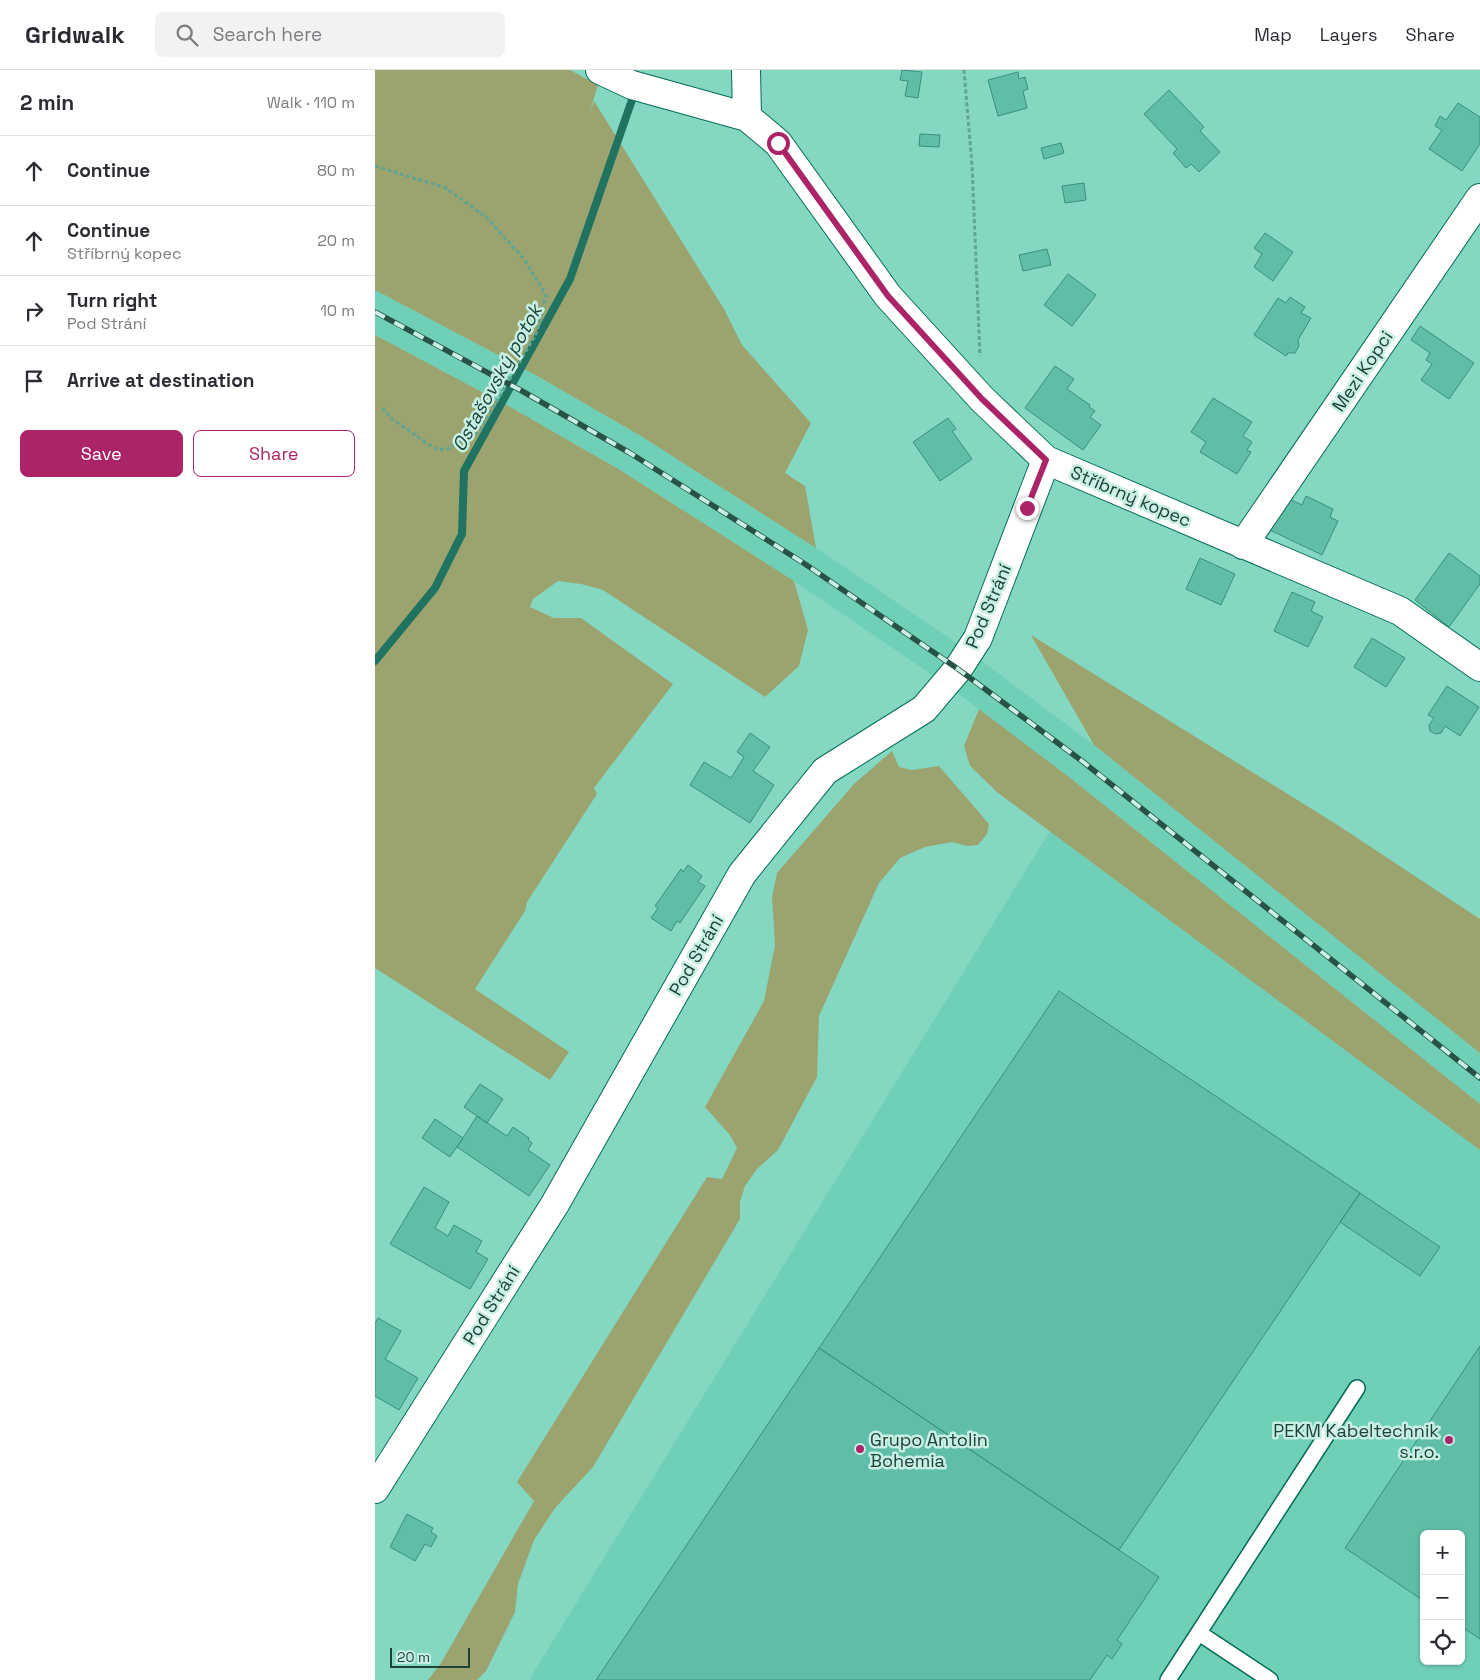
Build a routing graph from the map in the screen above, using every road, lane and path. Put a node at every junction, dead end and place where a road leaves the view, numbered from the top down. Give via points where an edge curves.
1 (600, 70) edge
2 (746, 70) edge
3 (964, 70) edge
4 (747, 117) junction
5 (375, 166) edge
6 (1480, 198) edge
7 (982, 399) junction
8 (381, 406) dead end
9 (1046, 460) junction
10 (1243, 545) junction
11 (1480, 667) edge
12 (1357, 1388) dead end
13 (375, 1489) edge
14 (1199, 1633) junction
15 (1168, 1680) edge
16 (1270, 1680) edge

1 - 4 street via 633,85
2 - 4 street
3 - 7 path via 972,165
4 - 7 street, Stříbrný kopec via 778,143 888,296
5 - 8 path via 446,188 480,213 524,258 547,295 537,332 479,432 445,450 434,448 392,420
6 - 10 street, Mezi Kopci
7 - 9 street, Stříbrný kopec
9 - 10 street, Stříbrný kopec
9 - 13 street, Pod Strání via 978,638 959,669 924,708 825,772 742,874 555,1204
10 - 11 street, Stříbrný kopec via 1400,610
12 - 14 lane
14 - 15 lane
14 - 16 lane

